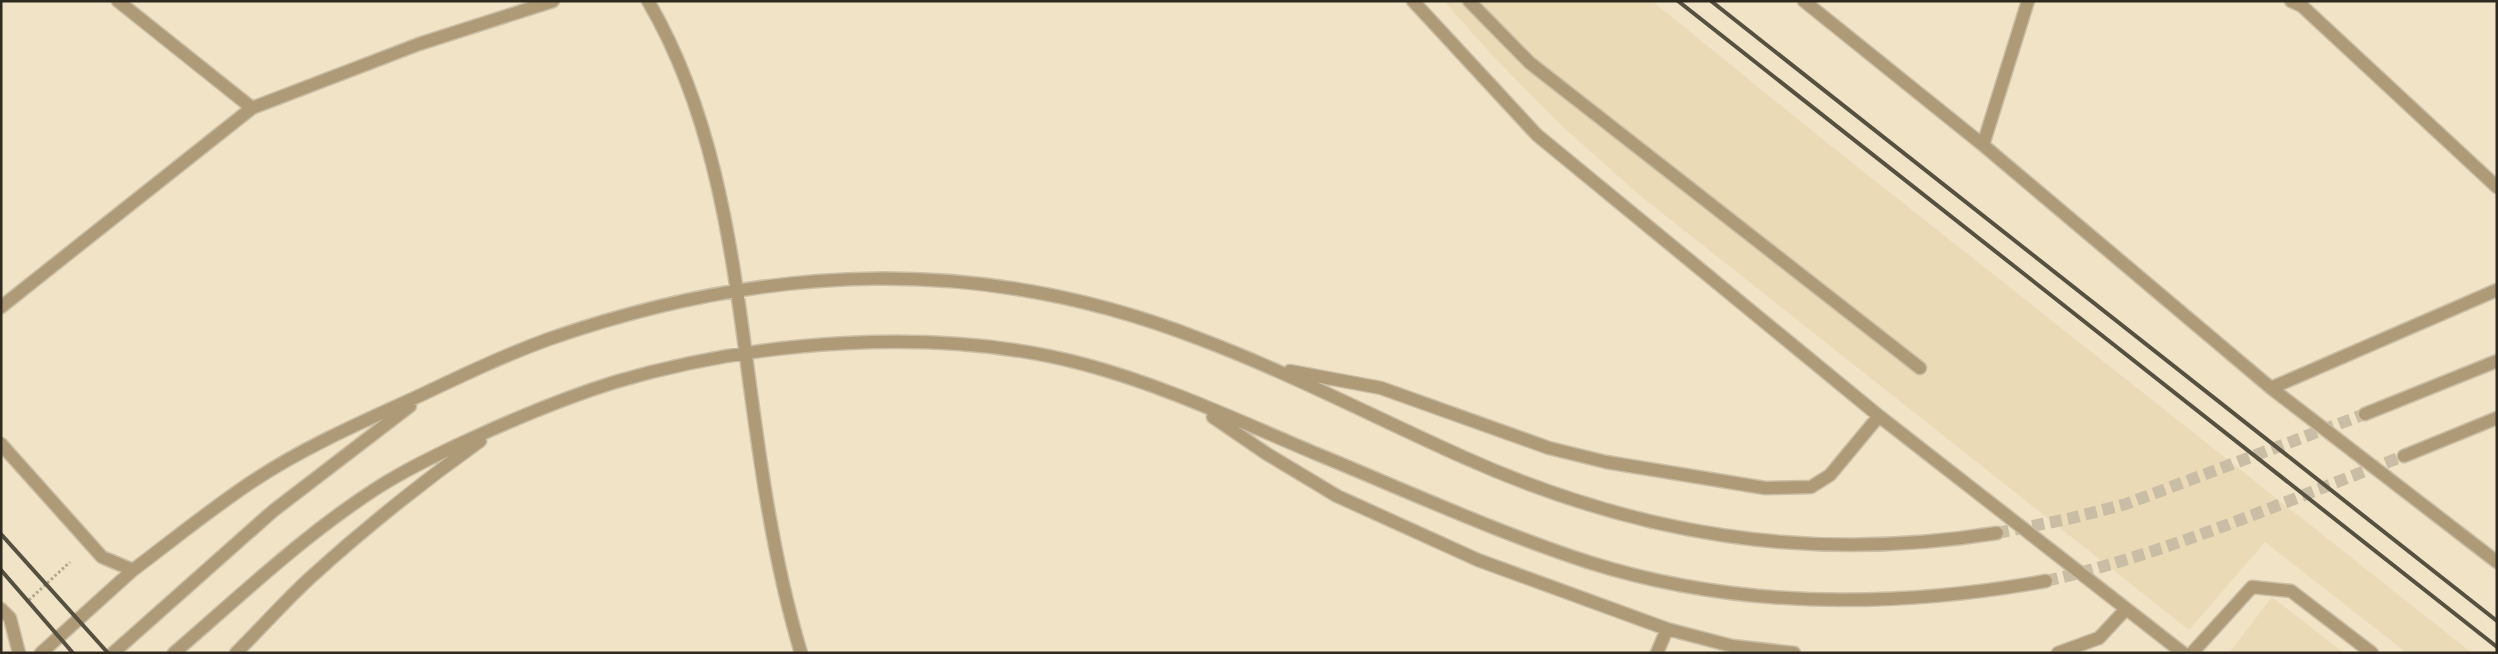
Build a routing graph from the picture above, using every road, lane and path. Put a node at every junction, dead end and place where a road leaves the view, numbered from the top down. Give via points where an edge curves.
1 (118, 1) edge
2 (553, 1) edge
3 (648, 1) edge
4 (1413, 1) edge
5 (1469, 1) edge
6 (1804, 1) edge
7 (2028, 1) edge
8 (2291, 1) edge
9 (252, 108) junction
10 (1983, 145) junction
11 (2497, 187) edge
12 (738, 289) junction
13 (2497, 290) edge
14 (1, 306) edge
15 (746, 354) junction
16 (2497, 361) edge
17 (1270, 367) junction
18 (1920, 368) dead end
19 (2271, 388) junction
20 (428, 392) junction
21 (1193, 402) junction
22 (2365, 414) tunnel mouth
23 (1879, 416) junction
24 (2497, 418) edge
25 (505, 424) junction
26 (1, 444) edge
27 (2404, 456) tunnel mouth
28 (1997, 533) tunnel mouth
29 (72, 561) dead end
30 (2497, 562) edge
31 (134, 570) junction
32 (2046, 581) tunnel mouth
33 (2126, 609) junction
34 (6, 613) edge
35 (1667, 629) junction
36 (19, 653) edge
37 (41, 653) edge
38 (113, 653) edge
39 (174, 653) edge
40 (236, 653) edge
41 (800, 653) edge
42 (1657, 653) edge
43 (1794, 653) edge
44 (2058, 653) edge
45 (2183, 653) edge
46 (2192, 653) edge
47 (2372, 653) edge

1 - 9 street
2 - 9 street via 419,44
3 - 12 street via 663,25 685,75 702,129
4 - 23 street via 1537,135
5 - 18 street via 1530,62
6 - 10 street
7 - 10 street
8 - 11 street via 2302,6
9 - 14 street
10 - 19 street
12 - 15 street
12 - 17 street via 795,282 930,279 1000,286 1067,297 1133,314
12 - 20 street via 673,302 555,337 480,366
13 - 19 street
15 - 21 street via 857,344 972,345 1030,352 1086,365
15 - 25 street via 619,381 560,400
15 - 41 street via 762,475
16 - 22 street
17 - 23 street via 1381,388 1549,448 1606,462 1764,488 1811,487 1830,475
17 - 28 street via 1467,459 1539,488 1603,510 1669,526 1746,540 1850,546
19 - 30 street
20 - 31 street via 312,446 258,478
20 - 38 street via 273,510
21 - 32 street via 1524,538 1590,562 1652,578 1726,592 1855,601 1979,593
21 - 35 street via 1267,454 1336,496 1478,560
23 - 33 street
24 - 27 street
25 - 39 street via 437,454 380,485 336,516
25 - 40 street via 432,475 368,526 310,578
26 - 31 street via 102,557
29 - 34 path
31 - 37 street
33 - 44 street via 2098,638
33 - 45 street
34 - 36 street
35 - 42 street
35 - 43 street via 1732,646
46 - 47 street via 2252,587 2291,591

